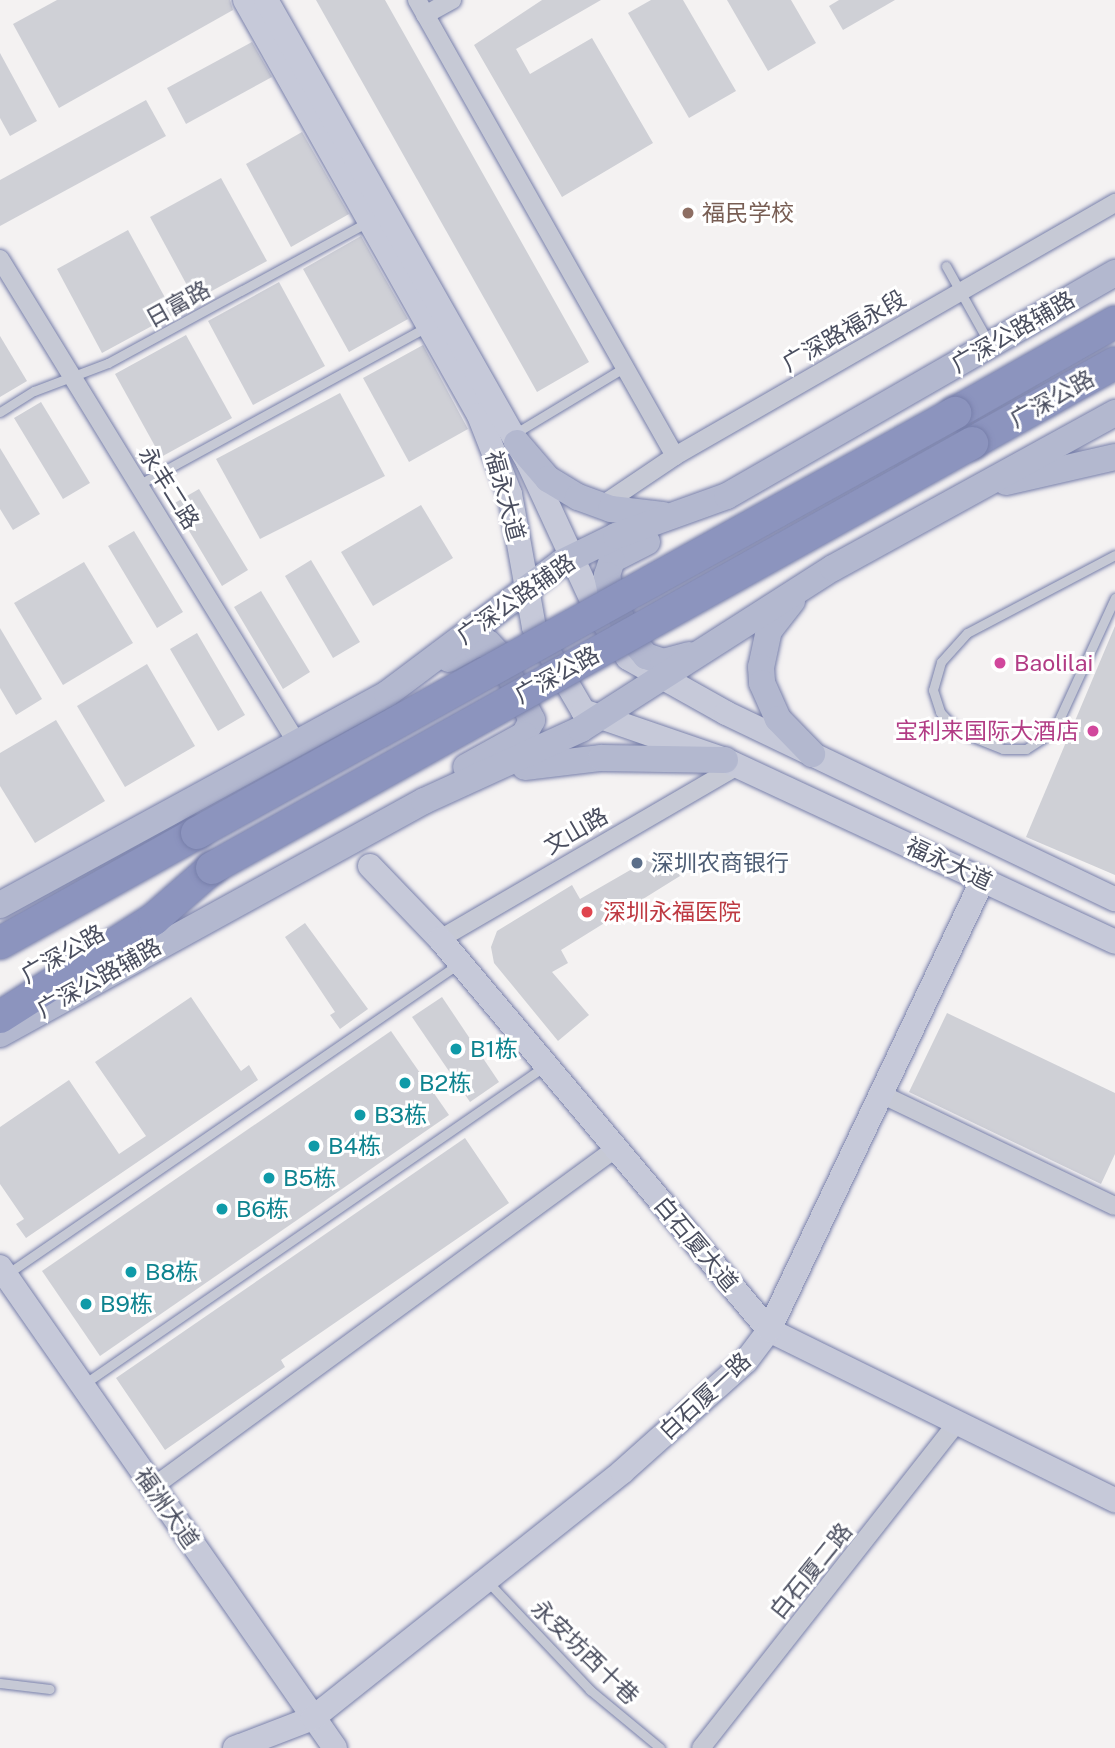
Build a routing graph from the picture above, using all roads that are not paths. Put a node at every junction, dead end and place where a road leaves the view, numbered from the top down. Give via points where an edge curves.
1 (245, 0) edge
2 (266, 0) edge
3 (452, 0) edge
4 (421, 8) edge
5 (1115, 203) edge
6 (370, 220) junction
7 (0, 259) edge
8 (946, 266) dead end
9 (1115, 273) edge
10 (961, 292) junction
11 (1115, 304) edge
12 (1115, 322) edge
13 (430, 325) junction
14 (990, 345) junction
15 (1055, 357) junction
16 (1115, 363) edge
17 (625, 367) junction
18 (1115, 373) edge
19 (72, 377) junction
20 (1065, 391) junction
21 (0, 412) edge
22 (1115, 413) edge
23 (514, 439) junction
24 (676, 456) junction
25 (1115, 457) edge
26 (138, 485) junction
27 (742, 488) junction
28 (974, 489) junction
29 (601, 506) junction
30 (696, 510) junction
31 (1115, 555) edge
32 (572, 557) junction
33 (833, 568) junction
34 (523, 588) junction
35 (1115, 598) edge
36 (720, 638) junction
37 (659, 679) junction
38 (387, 694) junction
39 (598, 719) junction
40 (297, 743) junction
41 (812, 754) junction
42 (731, 763) junction
43 (475, 777) junction
44 (424, 801) junction
45 (370, 866) dead end
46 (212, 868) junction
47 (984, 879) junction
48 (1115, 899) edge
49 (0, 905) edge
50 (440, 939) junction
51 (0, 943) edge
52 (1115, 943) edge
53 (460, 963) junction
54 (0, 990) edge
55 (0, 1017) edge
56 (0, 1034) edge
57 (546, 1065) junction
58 (881, 1094) junction
59 (615, 1149) junction
60 (1115, 1206) edge
61 (3, 1271) edge
62 (769, 1330) junction
63 (82, 1385) junction
64 (957, 1423) junction
65 (153, 1487) junction
66 (1115, 1500) edge
67 (486, 1580) junction
68 (0, 1683) edge
69 (50, 1689) dead end
70 (313, 1718) junction
71 (235, 1748) edge
72 (335, 1748) edge
73 (660, 1748) edge
74 (701, 1748) edge

1 - 6 main road, 福永大道
2 - 23 main road, 福永大道
3 - 4 street
4 - 17 street
5 - 10 street, 广深路福永段
6 - 13 main road, 福永大道
6 - 19 lane, 日富路 via 108,363
7 - 19 street, 永丰二路
8 - 10 lane
9 - 14 main road, 广深公路辅路
10 - 14 lane
10 - 24 street, 广深路福永段
11 - 15 highway
12 - 15 highway, 广深公路
13 - 26 lane
13 - 34 main road, 福永大道 via 475,406 504,476 516,520
14 - 27 main road, 广深公路辅路
15 - 51 highway, 广深公路, bridge
16 - 20 highway, 广深公路
17 - 23 lane
17 - 24 street
18 - 20 highway
19 - 21 lane, 日富路 via 34,391
19 - 26 street, 永丰二路
20 - 46 highway, 广深公路, bridge
22 - 28 main road, 广深公路辅路
23 - 29 main road via 548,479
23 - 32 main road, 福永大道
24 - 29 street, 广深路福永段
25 - 28 main road
26 - 40 street, 永丰二路
27 - 30 main road, 广深公路辅路
27 - 36 main road via 704,518 618,555 607,575 622,623 646,656 674,661
28 - 33 main road, 广深公路辅路
29 - 30 main road via 645,515
30 - 32 main road, 广深公路辅路 via 616,536
31 - 35 lane via 967,634 941,662 933,690 940,712 958,730 1003,749 1026,749 1043,738 1057,724
32 - 34 main road, 广深公路辅路
32 - 37 main road, 福永大道 via 617,646
33 - 36 main road, 广深公路辅路
33 - 41 main road via 780,613 769,630 761,667 762,684 778,719
34 - 38 main road, 广深公路辅路
34 - 39 main road, 福永大道 via 539,640 557,673 576,704
36 - 37 main road, 广深公路辅路
37 - 39 main road, 广深公路辅路
37 - 41 main road, 福永大道
38 - 40 main road, 广深公路辅路
38 - 44 main road via 467,648 488,643 499,654 529,712 531,727 524,735 475,761
39 - 42 main road, 福永大道
39 - 43 main road, 广深公路辅路
40 - 49 main road, 广深公路辅路
41 - 48 main road, 福永大道
42 - 43 main road via 572,760
42 - 47 main road, 福永大道
42 - 50 street, 文山路
43 - 44 main road, 广深公路辅路
44 - 56 main road, 广深公路辅路
45 - 50 main road, 白石厦大道
46 - 54 highway, 广深公路
46 - 55 highway via 154,919
47 - 52 main road, 福永大道
47 - 58 main road, 白石厦一路
50 - 53 main road, 白石厦大道
53 - 57 main road, 白石厦大道
53 - 61 lane
57 - 59 main road, 白石厦大道
57 - 63 lane
58 - 60 street
58 - 62 main road, 白石厦一路
59 - 62 main road, 白石厦大道
59 - 65 street
61 - 63 main road, 福洲大道
62 - 64 main road, 白石厦大道
62 - 67 main road, 白石厦一路 via 746,1361 632,1463
63 - 65 main road, 福洲大道
64 - 66 main road, 白石厦大道
64 - 74 street, 白石厦二路
65 - 70 main road, 福洲大道
67 - 70 main road, 白石厦一路
67 - 73 lane, 永安坊西十巷 via 590,1690
68 - 69 lane
70 - 71 main road, 白石厦一路
70 - 72 main road, 福洲大道

